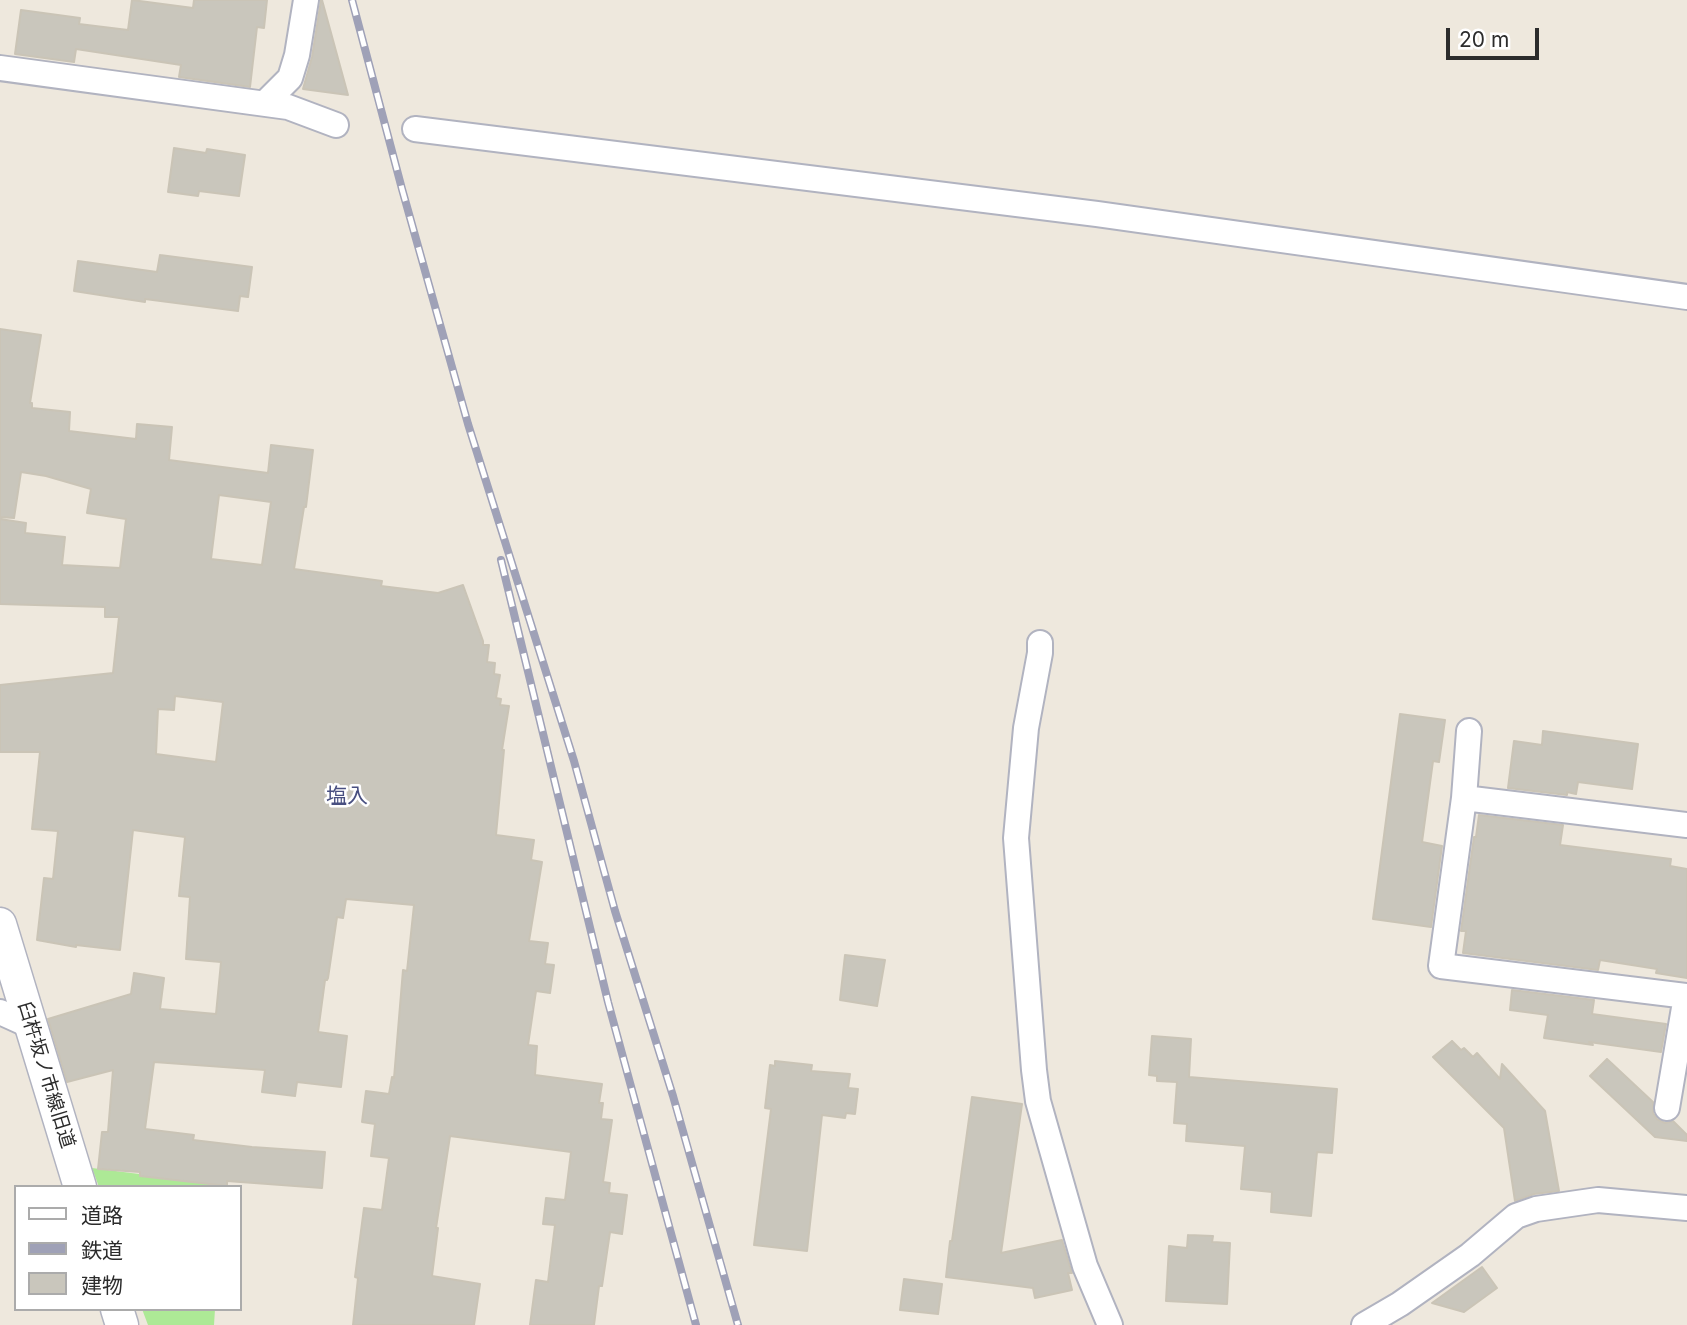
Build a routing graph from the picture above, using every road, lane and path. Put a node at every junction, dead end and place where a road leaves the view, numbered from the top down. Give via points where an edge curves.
1 (306, 0) edge
2 (0, 68) edge
3 (265, 103) junction
4 (336, 125) dead end
5 (415, 129) dead end
6 (1687, 297) edge
7 (1040, 643) dead end
8 (1469, 731) dead end
9 (1464, 798) junction
10 (1687, 825) edge
11 (0, 924) edge
12 (1686, 996) edge
13 (0, 1012) edge
14 (31, 1026) junction
15 (1667, 1108) dead end
16 (79, 1185) edge
17 (1687, 1208) edge
18 (1110, 1325) edge
19 (1364, 1325) edge

1 - 3 street via 290,78
2 - 3 street
3 - 4 street
5 - 6 street via 1097,214
7 - 18 street via 1026,728 1016,838 1034,1070 1038,1101 1085,1266
8 - 9 street
9 - 10 street
9 - 12 street via 1441,966
11 - 14 street, 臼杵坂ノ市線旧道
12 - 15 street
13 - 14 street
14 - 16 street, 臼杵坂ノ市線旧道
17 - 19 street via 1598,1200 1516,1216 1470,1255

